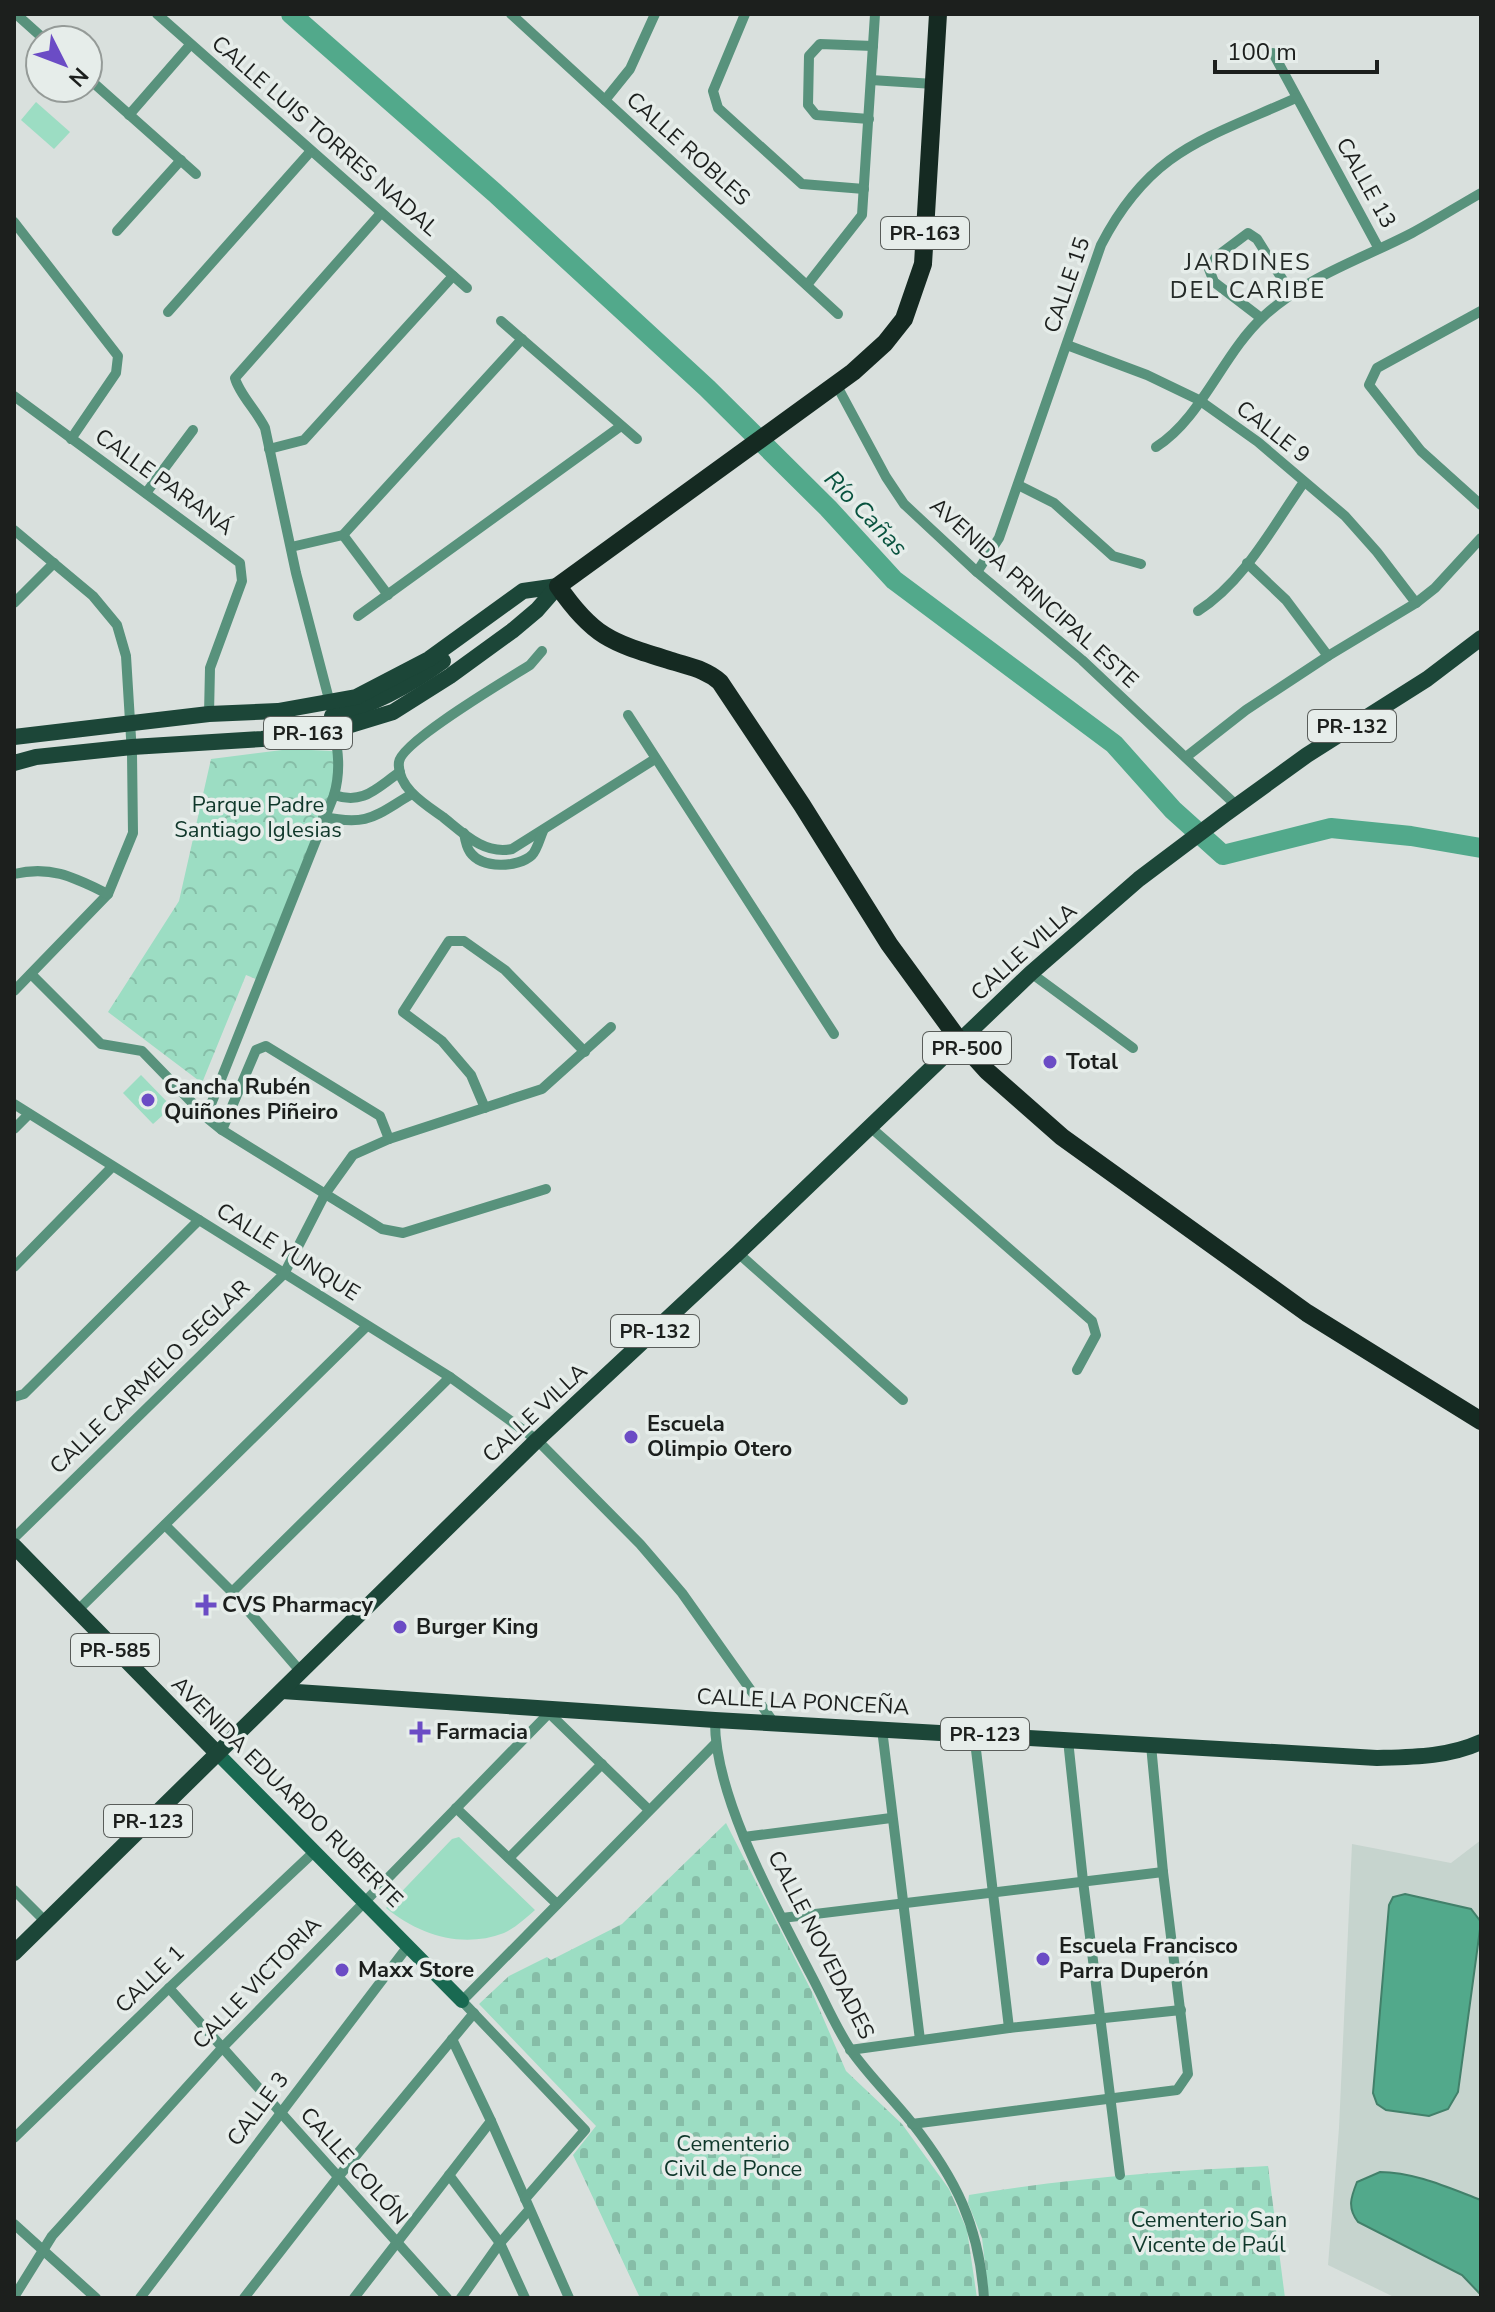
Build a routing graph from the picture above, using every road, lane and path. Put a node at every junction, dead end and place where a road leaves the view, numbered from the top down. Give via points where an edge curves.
1 (157, 14) edge
2 (511, 14) edge
3 (655, 14) edge
4 (745, 14) edge
5 (875, 14) edge
6 (938, 14) edge
7 (190, 45) junction
8 (873, 46) junction
9 (1273, 53) dead end
10 (871, 80) junction
11 (934, 84) junction
12 (104, 92) edge
13 (1296, 98) junction
14 (605, 100) junction
15 (129, 115) junction
16 (869, 119) junction
17 (310, 152) junction
18 (181, 160) junction
19 (196, 174) dead end
20 (864, 189) junction
21 (1481, 193) edge
22 (381, 213) junction
23 (14, 222) edge
24 (117, 231) dead end
25 (1378, 247) junction
26 (453, 276) junction
27 (807, 285) junction
28 (467, 288) dead end
29 (1291, 293) junction
30 (1481, 311) edge
31 (168, 312) dead end
32 (838, 314) dead end
33 (1261, 318) junction
34 (501, 321) dead end
35 (522, 339) junction
36 (1067, 345) junction
37 (836, 384) junction
38 (14, 396) edge
39 (1199, 400) junction
40 (621, 426) junction
41 (193, 430) dead end
42 (71, 439) junction
43 (637, 439) dead end
44 (184, 441) junction
45 (1156, 447) dead end
46 (269, 449) junction
47 (195, 450) dead end
48 (1304, 482) junction
49 (1018, 485) junction
50 (146, 493) junction
51 (1481, 505) edge
52 (14, 530) edge
53 (343, 535) junction
54 (1481, 538) edge
55 (291, 547) junction
56 (54, 563) junction
57 (1247, 563) junction
58 (1141, 564) dead end
59 (977, 572) junction
60 (558, 586) junction
61 (388, 595) junction
62 (14, 603) edge
63 (1416, 603) junction
64 (1198, 611) dead end
65 (358, 616) dead end
66 (1481, 638) edge
67 (542, 651) dead end
68 (1328, 656) junction
69 (209, 714) junction
70 (628, 715) dead end
71 (332, 717) junction
72 (131, 723) junction
73 (14, 737) edge
74 (132, 747) junction
75 (1186, 757) junction
76 (655, 759) junction
77 (14, 763) edge
78 (400, 772) junction
79 (412, 794) junction
80 (334, 795) junction
81 (1230, 811) junction
82 (323, 817) junction
83 (14, 874) edge
84 (108, 894) junction
85 (1031, 973) junction
86 (31, 974) junction
87 (14, 991) edge
88 (611, 1027) dead end
89 (834, 1034) dead end
90 (959, 1040) junction
91 (1133, 1048) dead end
92 (585, 1052) junction
93 (14, 1104) edge
94 (485, 1108) junction
95 (29, 1114) junction
96 (206, 1117) junction
97 (869, 1126) junction
98 (14, 1129) edge
99 (222, 1130) junction
100 (389, 1139) junction
101 (112, 1167) junction
102 (546, 1189) dead end
103 (325, 1194) junction
104 (199, 1220) junction
105 (738, 1253) junction
106 (14, 1267) edge
107 (284, 1274) junction
108 (367, 1326) junction
109 (1077, 1370) dead end
110 (450, 1377) junction
111 (14, 1397) edge
112 (903, 1400) dead end
113 (1481, 1421) edge
114 (537, 1440) junction
115 (165, 1525) junction
116 (14, 1538) edge
117 (14, 1546) edge
118 (232, 1592) junction
119 (77, 1611) junction
120 (301, 1672) junction
121 (282, 1691) junction
122 (551, 1712) junction
123 (715, 1720) junction
124 (774, 1723) junction
125 (882, 1729) junction
126 (974, 1733) junction
127 (1068, 1740) junction
128 (1481, 1742) edge
129 (715, 1744) junction
130 (1151, 1745) junction
131 (217, 1753) junction
132 (602, 1764) junction
133 (456, 1808) junction
134 (649, 1810) junction
135 (891, 1818) junction
136 (744, 1837) junction
137 (315, 1851) junction
138 (509, 1858) junction
139 (1163, 1872) junction
140 (1083, 1881) junction
141 (14, 1890) edge
142 (994, 1892) junction
143 (363, 1901) junction
144 (903, 1902) junction
145 (557, 1904) junction
146 (782, 1918) junction
147 (46, 1922) junction
148 (408, 1946) junction
149 (14, 1953) edge
150 (169, 1988) junction
151 (462, 2001) junction
152 (1181, 2010) junction
153 (474, 2013) junction
154 (1100, 2019) junction
155 (1009, 2028) junction
156 (452, 2039) junction
157 (920, 2040) junction
158 (223, 2047) junction
159 (850, 2050) junction
160 (1111, 2098) junction
161 (280, 2112) junction
162 (491, 2121) junction
163 (912, 2124) junction
164 (14, 2138) edge
165 (449, 2175) junction
166 (1120, 2175) dead end
167 (339, 2176) junction
168 (527, 2204) junction
169 (14, 2224) edge
170 (500, 2243) junction
171 (397, 2244) junction
172 (42, 2249) junction
173 (14, 2297) edge
174 (96, 2298) edge
175 (140, 2298) edge
176 (244, 2298) edge
177 (354, 2298) edge
178 (447, 2298) edge
179 (461, 2298) edge
180 (525, 2298) edge
181 (569, 2298) edge
182 (984, 2298) edge

1 - 7 street, CALLE LUIS TORRES NADAL
2 - 14 street, CALLE ROBLES
3 - 14 street via 630,69
4 - 20 street via 713,91 718,108 802,184
5 - 8 street
6 - 11 highway, PR-163
7 - 15 street
7 - 17 street, CALLE LUIS TORRES NADAL
8 - 10 street
8 - 16 street via 820,44 809,56 808,105 816,115
9 - 13 street, CALLE 13
10 - 11 street
10 - 16 street
11 - 37 highway, PR-163 via 918,285 904,319 885,343
12 - 15 street
13 - 25 street, CALLE 13
13 - 36 street, CALLE 15 via 1184,149 1137,187 1101,245
14 - 27 street, CALLE ROBLES
15 - 18 street
16 - 20 street
17 - 22 street, CALLE LUIS TORRES NADAL
17 - 31 street
18 - 19 street
18 - 24 street
20 - 27 street via 862,215
21 - 25 street
22 - 26 street, CALLE LUIS TORRES NADAL
22 - 46 street via 235,378 257,411
23 - 42 street via 118,356 116,373
25 - 29 street, CALLE 13
26 - 28 street, CALLE LUIS TORRES NADAL
26 - 46 street via 304,440
27 - 32 street, CALLE ROBLES
29 - 33 street, CALLE 13
29 - 33 street via 1248,233 1216,257 1209,269 1214,282
30 - 51 street via 1377,368 1369,385 1421,451
33 - 39 street, CALLE 13
34 - 35 street
35 - 40 street
35 - 53 street
36 - 39 street, CALLE 9
36 - 49 street, CALLE 15
37 - 59 street, AVENIDA PRINCIPAL ESTE via 904,504
37 - 60 highway, PR-163
38 - 42 street, CALLE PARANÁ
39 - 45 street, CALLE 13 via 1172,437
39 - 48 street, CALLE 9
40 - 43 street
40 - 61 street
41 - 44 street
42 - 50 street, CALLE PARANÁ
44 - 47 street
44 - 50 street
46 - 55 street
48 - 57 street
48 - 63 street, CALLE 9 via 1345,516
49 - 58 street via 1054,503 1113,556
49 - 59 street, CALLE 15 via 999,538
50 - 69 street, CALLE PARANÁ via 240,563 242,581 210,668
52 - 56 street
53 - 55 street
53 - 61 street
54 - 63 street
55 - 71 street
56 - 62 street
56 - 72 street via 117,625 126,656
57 - 64 street
57 - 68 street via 1286,600
59 - 75 street, AVENIDA PRINCIPAL ESTE
60 - 71 main road, PR-163 via 523,591 470,630 420,678
60 - 71 main road, PR-163 via 512,631 393,712
60 - 90 highway, PR-500 / PR-500 via 599,634 702,670 720,682 889,944
61 - 65 street
63 - 68 street
66 - 81 main road, PR-132
67 - 78 street via 530,665 404,751
68 - 75 street
69 - 71 main road, PR-163 via 278,711
69 - 72 main road, PR-163
70 - 76 street
71 - 74 main road, PR-163 via 234,741
71 - 80 street via 339,757
72 - 73 main road, PR-163
72 - 74 street
74 - 77 main road, PR-163
74 - 84 street via 133,833
75 - 81 street, AVENIDA PRINCIPAL ESTE
76 - 79 street via 512,849 499,852 481,845
76 - 89 street
78 - 79 street
78 - 80 street via 360,799
79 - 82 street via 365,821
80 - 82 street
81 - 85 main road, CALLE VILLA / PR-132 via 1139,879
82 - 96 street
83 - 84 street via 66,874
84 - 86 street
85 - 90 main road, CALLE VILLA / PR-132
85 - 91 street
86 - 87 street
86 - 96 street via 101,1044 142,1051
88 - 92 street, CALLE CARMELO SEGLAR
90 - 97 main road, CALLE VILLA / PR-132
90 - 113 highway, PR-500 / PR-500 via 1062,1137 1307,1313
92 - 94 street, CALLE CARMELO SEGLAR via 542,1089
92 - 94 street via 505,970 464,941 449,941 403,1012 442,1041 471,1075
93 - 95 street, CALLE YUNQUE
94 - 100 street, CALLE CARMELO SEGLAR
95 - 98 street
95 - 101 street, CALLE YUNQUE
96 - 99 street
97 - 105 main road, CALLE VILLA / PR-132
97 - 109 street via 1092,1321 1096,1335
99 - 100 street via 256,1050 266,1046 380,1116
99 - 103 street
100 - 103 street, CALLE CARMELO SEGLAR via 353,1155
101 - 104 street, CALLE YUNQUE
101 - 106 street
102 - 103 street via 403,1233 382,1229
103 - 107 street, CALLE CARMELO SEGLAR
104 - 107 street, CALLE YUNQUE
104 - 111 street via 24,1394
105 - 112 street
105 - 114 main road, CALLE VILLA / PR-132
107 - 108 street, CALLE YUNQUE
107 - 116 street, CALLE CARMELO SEGLAR
108 - 110 street, CALLE YUNQUE
108 - 115 street
110 - 114 street, CALLE YUNQUE
110 - 118 street
114 - 120 main road, CALLE VILLA / PR-132
114 - 124 street, CALLE YUNQUE via 682,1593
115 - 118 street
115 - 119 street
117 - 119 main road, AVENIDA EDUARDO RUBERTE / PR-585
118 - 120 street
119 - 131 main road, AVENIDA EDUARDO RUBERTE / PR-585
120 - 121 main road, CALLE VILLA / PR-132
121 - 122 main road, CALLE LA PONCEÑA / PR-123
121 - 131 main road, CALLE VILLA / PR-123
122 - 123 main road, CALLE LA PONCEÑA / PR-123
122 - 132 street
122 - 133 street, CALLE VICTORIA
123 - 124 main road, CALLE LA PONCEÑA / PR-123
123 - 129 street, CALLE NOVEDADES
124 - 125 main road, CALLE LA PONCEÑA / PR-123
125 - 126 main road, CALLE LA PONCEÑA / PR-123
125 - 135 street
126 - 127 main road, CALLE LA PONCEÑA / PR-123
126 - 142 street
127 - 130 main road, CALLE LA PONCEÑA / PR-123
127 - 140 street
128 - 130 main road, CALLE LA PONCEÑA / PR-123 via 1452,1753 1377,1758
129 - 134 street
129 - 136 street, CALLE NOVEDADES
130 - 139 street
131 - 137 street, AVENIDA EDUARDO RUBERTE / PR-585
131 - 147 main road, CALLE VILLA / PR-123
132 - 134 street
132 - 138 street
133 - 138 street
133 - 143 street, CALLE VICTORIA
134 - 145 street
135 - 136 street
135 - 144 street
136 - 146 street, CALLE NOVEDADES
137 - 143 street, AVENIDA EDUARDO RUBERTE / PR-585
137 - 150 street, CALLE 1
138 - 145 street
139 - 140 street
139 - 152 street
140 - 142 street
140 - 154 street
141 - 147 street
142 - 144 street
142 - 155 street
143 - 148 street, AVENIDA EDUARDO RUBERTE / PR-585
143 - 158 street, CALLE VICTORIA
144 - 146 street
144 - 157 street
145 - 151 street
146 - 159 street, CALLE NOVEDADES
147 - 149 main road, CALLE VILLA / PR-123
148 - 151 street, AVENIDA EDUARDO RUBERTE / PR-585
148 - 161 street, CALLE 3
150 - 158 street, CALLE COLÓN
150 - 164 street, CALLE 1
151 - 153 street
152 - 154 street
152 - 160 street via 1188,2074 1177,2090
153 - 156 street
153 - 168 street via 585,2130
154 - 155 street
154 - 160 street
155 - 157 street
156 - 162 street
156 - 167 street
157 - 159 street
158 - 161 street, CALLE COLÓN
158 - 172 street, CALLE VICTORIA
159 - 163 street, CALLE NOVEDADES
160 - 163 street
160 - 166 street
161 - 167 street, CALLE COLÓN
161 - 175 street, CALLE 3
162 - 165 street
162 - 168 street
163 - 182 street, CALLE NOVEDADES via 956,2185 976,2238
165 - 170 street
165 - 171 street
167 - 171 street, CALLE COLÓN
167 - 176 street
168 - 170 street
168 - 181 street
169 - 172 street
170 - 179 street
170 - 180 street
171 - 177 street
171 - 178 street, CALLE COLÓN
172 - 173 street, CALLE VICTORIA
172 - 174 street

